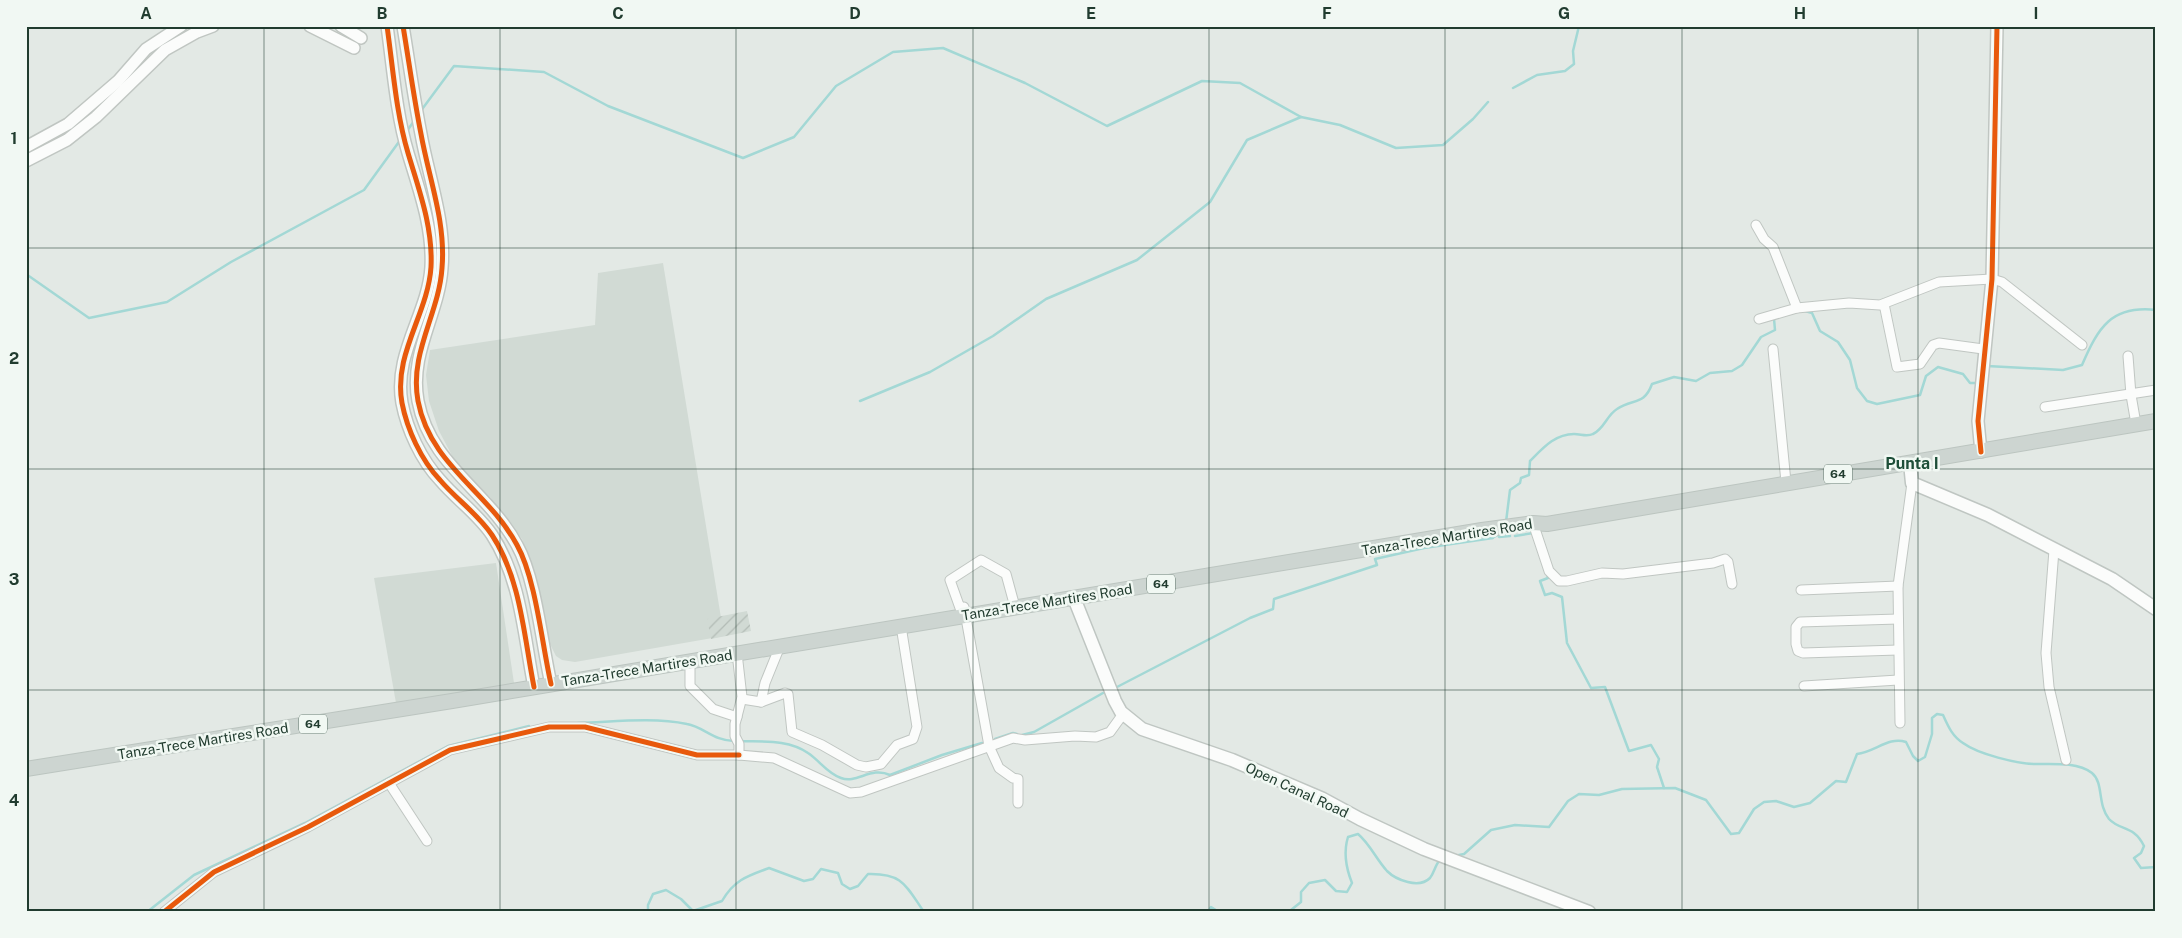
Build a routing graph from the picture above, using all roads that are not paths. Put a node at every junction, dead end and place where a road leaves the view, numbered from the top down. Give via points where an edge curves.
1 (180, 26) edge
2 (213, 26) edge
3 (310, 26) edge
4 (341, 26) edge
5 (387, 26) edge
6 (403, 26) edge
7 (1997, 26) edge
8 (361, 38) dead end
9 (354, 48) dead end
10 (26, 147) edge
11 (26, 161) edge
12 (1756, 225) dead end
13 (1992, 279) junction
14 (1884, 304) junction
15 (1797, 308) junction
16 (1758, 319) dead end
17 (414, 326) junction
18 (426, 330) junction
19 (2082, 346) dead end
20 (1773, 349) dead end
21 (1983, 349) junction
22 (2128, 356) dead end
23 (2156, 390) edge
24 (2131, 394) junction
25 (2045, 407) dead end
26 (2156, 421) edge
27 (2136, 424) junction
28 (1981, 452) junction
29 (1910, 463) junction
30 (1786, 482) junction
31 (1912, 483) junction
32 (1527, 524) junction
33 (2054, 550) junction
34 (1732, 584) dead end
35 (1898, 586) junction
36 (1801, 590) dead end
37 (1074, 598) junction
38 (1015, 607) junction
39 (2156, 609) edge
40 (965, 615) junction
41 (1898, 619) junction
42 (901, 626) junction
43 (780, 646) junction
44 (1898, 650) junction
45 (736, 653) junction
46 (690, 661) junction
47 (1898, 680) junction
48 (551, 684) junction
49 (1804, 686) dead end
50 (534, 687) junction
51 (742, 699) junction
52 (760, 702) junction
53 (1124, 714) junction
54 (737, 717) junction
55 (1900, 723) dead end
56 (989, 746) junction
57 (739, 755) junction
58 (2066, 760) dead end
59 (26, 770) edge
60 (389, 784) junction
61 (1018, 803) dead end
62 (427, 841) dead end
63 (164, 912) edge
64 (1589, 912) edge

1 - 10 street via 146,49 118,81 68,124
2 - 11 street via 165,50 89,123 67,140
3 - 9 street
4 - 8 street
5 - 17 street via 401,118 423,200 430,250 428,283
6 - 18 street via 421,136 436,197 442,248 440,285
7 - 13 street
12 - 15 street via 1773,247
13 - 14 street via 1939,282
13 - 19 street via 2002,282
13 - 21 street
14 - 15 street via 1849,303
14 - 21 street via 1897,367 1920,364 1929,348 1939,343
15 - 16 street
17 - 18 street
17 - 50 street via 404,354 401,380 408,424 438,479 480,520 502,554 518,600
18 - 48 street via 415,380 423,421 451,468 493,510 518,546 527,572
20 - 30 street
21 - 28 street via 1978,421
22 - 24 street
23 - 24 street
24 - 25 street
24 - 27 street
26 - 27 main road, Tanza-Trece Martires Road / 64
27 - 28 main road, Tanza-Trece Martires Road / 64
28 - 29 main road, Tanza-Trece Martires Road / 64
29 - 30 main road, Tanza-Trece Martires Road / 64
29 - 31 main road
30 - 32 main road, Tanza-Trece Martires Road / 64 via 1547,524
31 - 33 main road via 1988,515
31 - 35 street
32 - 34 street via 1549,571 1559,581 1602,572 1623,574 1726,560
32 - 37 main road, Tanza-Trece Martires Road / 64
33 - 39 main road via 2112,579
33 - 58 street via 2046,653 2049,687
35 - 36 street
35 - 41 street
37 - 38 main road, Tanza-Trece Martires Road / 64
37 - 53 main road, Open Canal Road via 1115,701
38 - 40 main road, Tanza-Trece Martires Road / 64
38 - 40 street via 1006,574 981,560 950,580
40 - 42 main road, Tanza-Trece Martires Road / 64
40 - 56 street
41 - 44 street
41 - 44 street via 1800,622 1796,626 1796,644 1798,651 1803,653
42 - 43 main road, Tanza-Trece Martires Road / 64
42 - 52 street via 917,727 913,739 897,745 881,764 857,766 792,732 788,694
43 - 45 main road, Tanza-Trece Martires Road / 64
43 - 52 street
44 - 47 street
45 - 46 main road, Tanza-Trece Martires Road / 64
45 - 51 street
46 - 48 main road, Tanza-Trece Martires Road / 64
46 - 54 street via 690,686 713,709
47 - 49 street
47 - 55 street
48 - 50 main road, Tanza-Trece Martires Road / 64
50 - 59 main road, Tanza-Trece Martires Road / 64
51 - 52 street
51 - 54 street
53 - 56 street via 1110,732 1096,737 1013,738
53 - 64 main road, Open Canal Road via 1142,729 1232,760 1424,849
54 - 57 street
56 - 57 street via 861,792 850,793 774,758
56 - 61 street via 1002,772 1018,779
57 - 60 street via 698,755 585,726 549,727 450,750
60 - 62 street
60 - 63 street via 214,872

